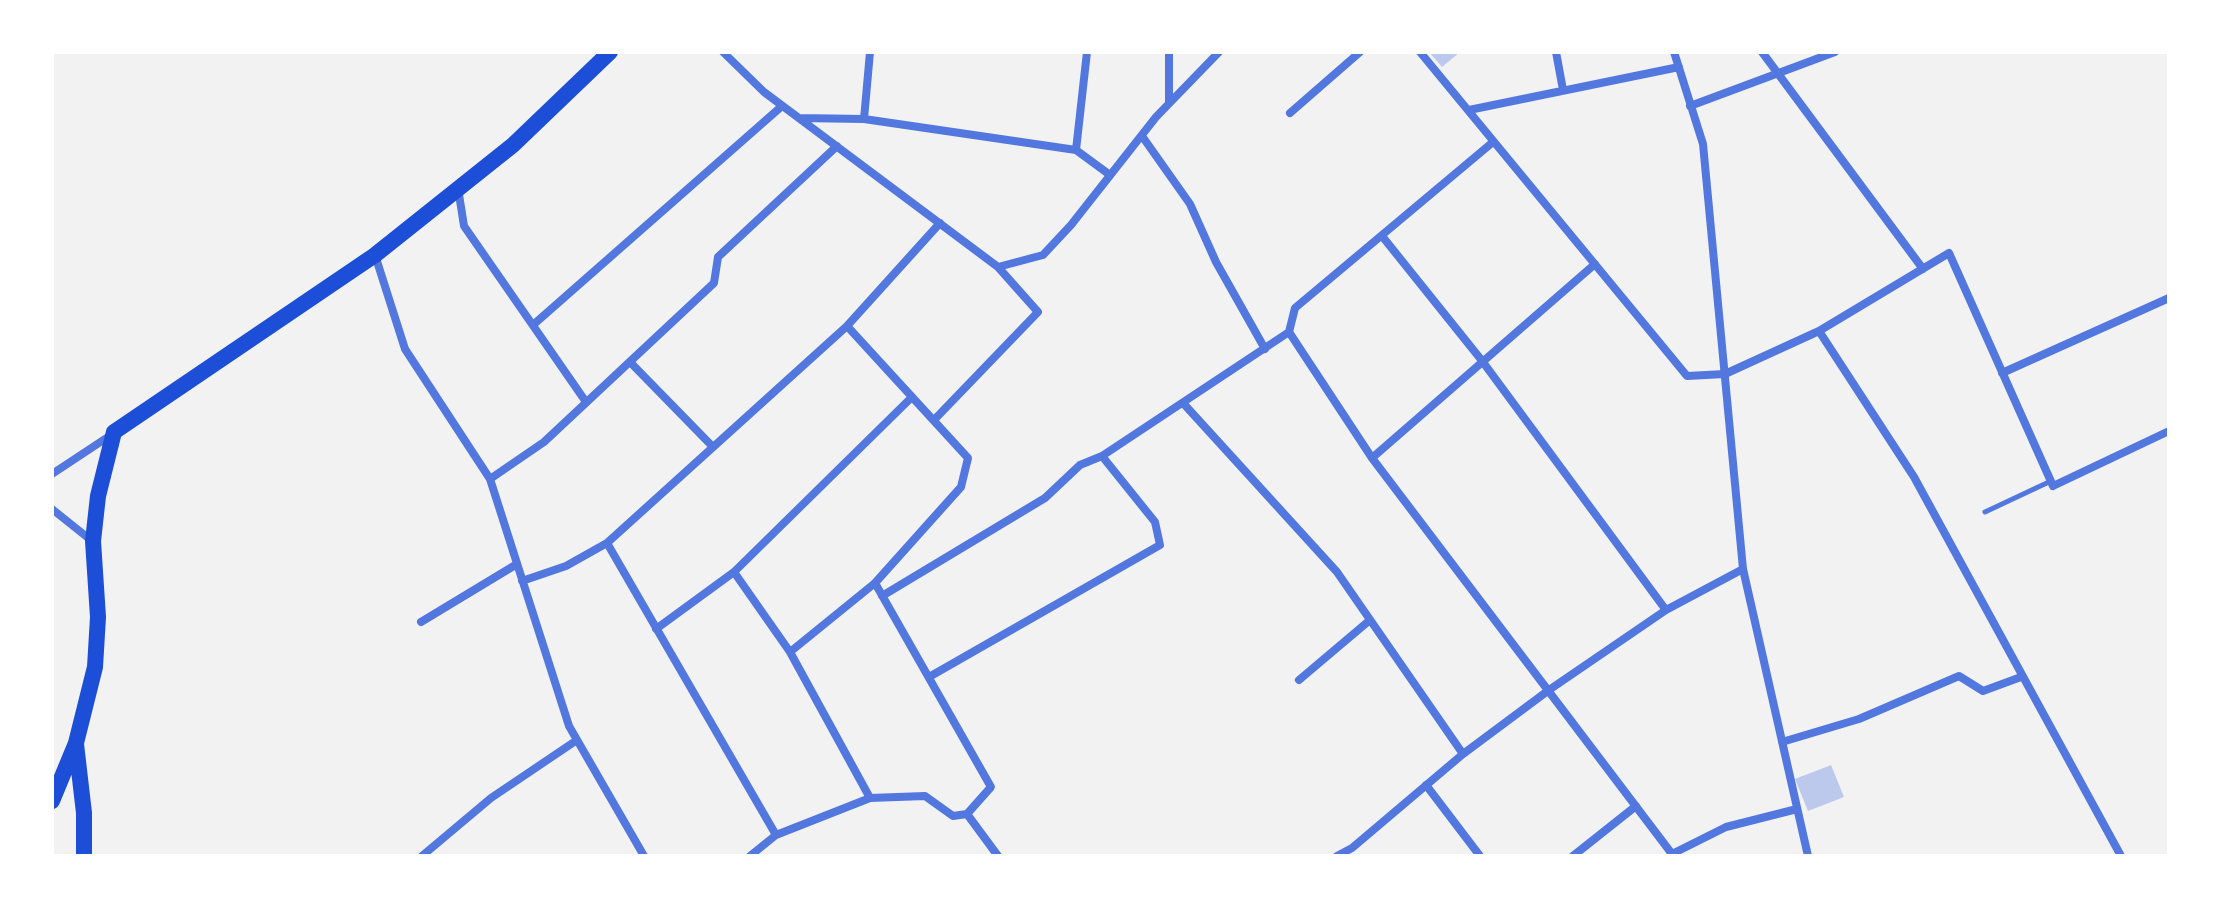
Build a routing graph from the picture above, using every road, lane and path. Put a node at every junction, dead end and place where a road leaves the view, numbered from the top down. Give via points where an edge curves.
1 (610, 52) edge
2 (723, 52) edge
3 (870, 52) edge
4 (1087, 52) edge
5 (1169, 52) edge
6 (1219, 52) edge
7 (1360, 52) edge
8 (1420, 52) edge
9 (1556, 52) edge
10 (1674, 52) edge
11 (1762, 52) edge
12 (1835, 52) edge
13 (1679, 67) junction
14 (1778, 74) junction
15 (1563, 90) junction
16 (1169, 104) junction
17 (782, 106) junction
18 (1690, 106) junction
19 (1469, 110) junction
20 (1290, 113) dead end
21 (799, 118) junction
22 (864, 119) junction
23 (1142, 136) junction
24 (1493, 142) junction
25 (837, 146) junction
26 (1076, 150) junction
27 (1110, 175) junction
28 (458, 187) junction
29 (940, 223) junction
30 (1382, 236) junction
31 (375, 255) junction
32 (1595, 264) junction
33 (998, 267) junction
34 (1923, 269) junction
35 (2169, 298) edge
36 (533, 325) junction
37 (847, 326) junction
38 (1819, 331) junction
39 (1289, 332) junction
40 (1265, 349) junction
41 (630, 362) junction
42 (1483, 362) junction
43 (2002, 373) junction
44 (1725, 374) junction
45 (912, 397) junction
46 (586, 402) junction
47 (1183, 403) junction
48 (934, 420) junction
49 (2169, 431) edge
50 (114, 432) junction
51 (713, 447) junction
52 (1102, 456) junction
53 (1372, 458) junction
54 (52, 474) edge
55 (490, 479) junction
56 (2051, 481) junction
57 (52, 509) edge
58 (1985, 512) dead end
59 (93, 541) junction
60 (607, 543) junction
61 (517, 564) junction
62 (1743, 569) junction
63 (734, 572) junction
64 (522, 581) junction
65 (875, 583) junction
66 (882, 596) junction
67 (1666, 610) junction
68 (1370, 620) junction
69 (421, 622) dead end
70 (656, 629) junction
71 (790, 652) junction
72 (929, 677) junction
73 (2021, 677) junction
74 (1299, 680) dead end
75 (1549, 690) junction
76 (577, 740) junction
77 (1782, 742) junction
78 (76, 743) junction
79 (1463, 754) junction
80 (1426, 785) junction
81 (870, 798) junction
82 (52, 801) edge
83 (1636, 806) junction
84 (1797, 809) junction
85 (967, 814) junction
86 (776, 835) junction
87 (84, 856) edge
88 (422, 856) edge
89 (644, 856) edge
90 (750, 856) edge
91 (998, 856) edge
92 (1337, 856) edge
93 (1480, 856) edge
94 (1573, 856) edge
95 (1808, 856) edge
96 (2121, 856) edge

1 - 28 main road via 513,145
2 - 17 street
3 - 22 street
4 - 26 street
5 - 16 street
6 - 16 street
7 - 20 street
8 - 19 street
9 - 15 street
10 - 13 street
11 - 14 street
12 - 14 street
13 - 15 street
13 - 18 street
14 - 18 street
14 - 34 street
15 - 19 street
16 - 23 street
17 - 21 street
17 - 36 street
18 - 44 street via 1703,144
19 - 24 street
21 - 22 street
21 - 25 street
22 - 26 street
23 - 27 street
23 - 40 street via 1190,204
24 - 30 street
24 - 32 street
25 - 29 street
25 - 41 street via 718,257 714,283
26 - 27 street
27 - 33 street via 1043,255
28 - 31 main road
28 - 36 street via 464,226
29 - 33 street
29 - 37 street
30 - 39 street via 1295,308
30 - 42 street
31 - 50 main road
31 - 55 street via 405,349
32 - 42 street
32 - 44 street via 1687,376
33 - 48 street via 1038,312
34 - 38 street
34 - 43 street via 1949,253
35 - 43 street
36 - 46 street
37 - 45 street
37 - 51 street
38 - 44 street
38 - 73 street via 1914,477
39 - 40 street
39 - 53 street
40 - 47 street
41 - 46 street
41 - 51 street
42 - 53 street
42 - 67 street
43 - 56 street
44 - 62 street
45 - 48 street
45 - 63 street
46 - 55 street via 544,442
47 - 52 street
47 - 68 street via 1337,572
48 - 65 street via 968,458 961,487
49 - 56 street via 2053,486
50 - 54 street
50 - 59 main road
51 - 60 street
52 - 66 street via 1080,465 1045,498
52 - 72 street via 1155,522 1160,545
53 - 75 street
55 - 61 street
56 - 58 lane
57 - 59 street
59 - 78 main road via 95,667
60 - 64 street via 566,566
60 - 70 street
61 - 64 street
61 - 69 street
62 - 67 street
62 - 77 street
63 - 70 street
63 - 71 street
64 - 76 street
65 - 66 street
65 - 71 street
66 - 72 street
67 - 75 street
68 - 74 street
68 - 79 street
70 - 86 street
71 - 81 street
72 - 85 street via 991,787
73 - 77 street via 1983,691 1959,676 1859,719
73 - 96 street
75 - 79 street
75 - 83 street
76 - 88 street via 491,798
76 - 89 street
77 - 84 street
78 - 82 main road
78 - 87 main road
79 - 80 street
80 - 92 street
80 - 93 street
81 - 85 street via 925,796 953,816
81 - 86 street
83 - 84 street via 1672,854 1726,827
83 - 94 street
84 - 95 street
85 - 91 street
86 - 90 street

